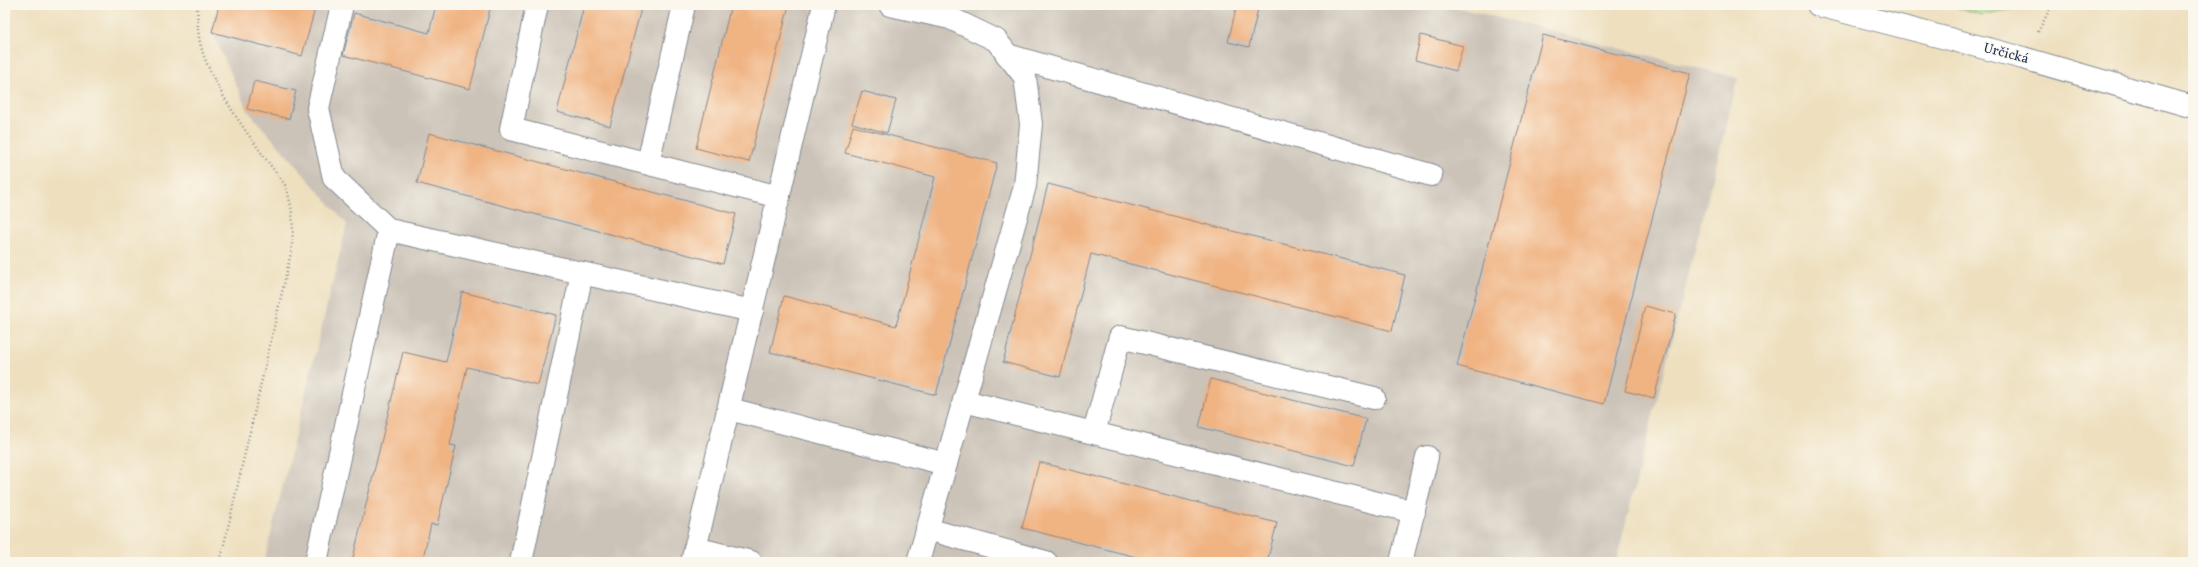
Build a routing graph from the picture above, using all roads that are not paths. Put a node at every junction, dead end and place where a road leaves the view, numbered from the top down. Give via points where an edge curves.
1 (342, 5) edge
2 (536, 5) edge
3 (684, 5) edge
4 (824, 5) edge
5 (890, 5) edge
6 (1818, 5) edge
7 (1007, 55) junction
8 (2193, 107) edge
9 (648, 163) junction
10 (1431, 175) dead end
11 (779, 196) junction
12 (389, 230) junction
13 (582, 273) junction
14 (752, 311) junction
15 (1374, 398) dead end
16 (964, 401) junction
17 (729, 409) junction
18 (1094, 433) junction
19 (1427, 457) dead end
20 (946, 464) junction
21 (1414, 512) junction
22 (927, 529) junction
23 (694, 555) edge
24 (316, 562) edge
25 (521, 562) edge
26 (752, 562) edge
27 (918, 562) edge
28 (1046, 562) edge
29 (1401, 562) edge

1 - 12 street via 318,108 334,178
2 - 9 street via 511,129
3 - 9 street
4 - 11 street
5 - 7 street via 950,18 996,40
6 - 8 street, Určická via 2023,58
7 - 10 street
7 - 16 street via 1025,77 1031,124 1025,186
9 - 11 street
11 - 14 street
12 - 13 street
12 - 24 street
13 - 14 street
13 - 25 street
14 - 17 street
15 - 18 street via 1120,337
16 - 18 street
16 - 20 street
17 - 20 street
17 - 23 street
18 - 21 street
19 - 21 street
20 - 22 street
21 - 29 street
22 - 27 street
22 - 28 street
23 - 26 street

